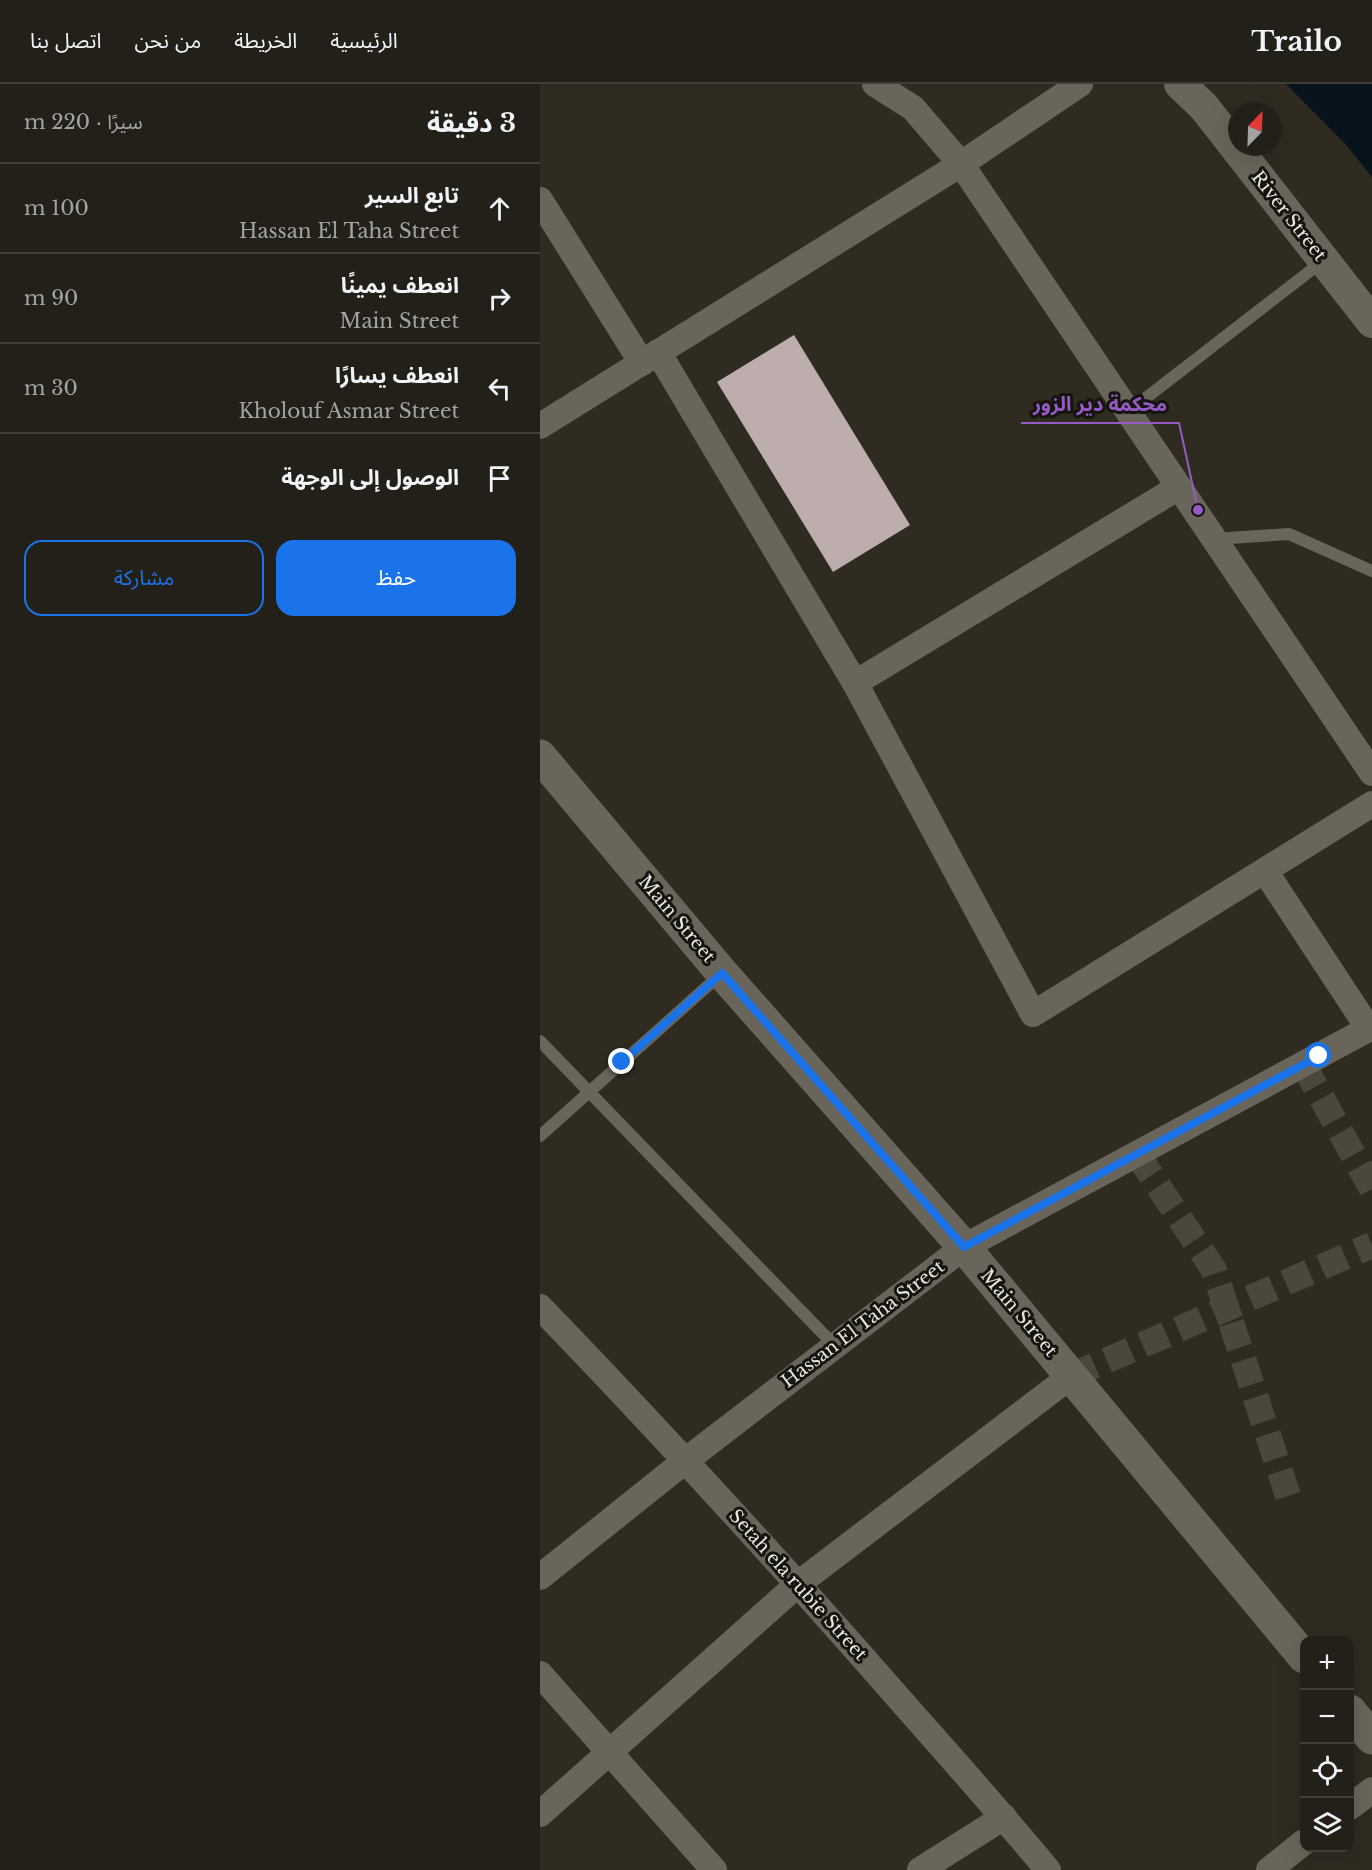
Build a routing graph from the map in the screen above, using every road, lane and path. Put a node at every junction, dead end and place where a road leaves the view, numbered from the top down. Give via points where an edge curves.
1 (875, 84) edge
2 (1080, 84) edge
3 (1180, 84) edge
4 (961, 164) junction
5 (540, 200) edge
6 (1324, 260) junction
7 (1372, 322) edge
8 (650, 358) junction
9 (1129, 411) junction
10 (540, 426) edge
11 (1179, 487) junction
12 (1214, 539) junction
13 (1372, 571) edge
14 (855, 683) junction
15 (540, 756) edge
16 (1372, 773) edge
17 (1372, 804) edge
18 (1265, 871) junction
19 (722, 973) junction
20 (1370, 1028) edge
21 (540, 1041) edge
22 (589, 1092) junction
23 (540, 1136) edge
24 (964, 1247) junction
25 (543, 1316) edge
26 (835, 1346) junction
27 (1071, 1376) junction
28 (686, 1461) junction
29 (540, 1577) edge
30 (798, 1584) junction
31 (1300, 1651) edge
32 (540, 1674) edge
33 (1354, 1716) edge
34 (1372, 1738) edge
35 (610, 1751) junction
36 (1372, 1790) edge
37 (1354, 1805) edge
38 (540, 1814) edge
39 (1004, 1817) junction
40 (1300, 1846) edge
41 (714, 1870) edge
42 (920, 1870) edge
43 (1048, 1870) edge
44 (1269, 1870) edge

1 - 4 street via 913,108
2 - 4 street
3 - 6 street, River Street via 1204,106
4 - 8 street
4 - 9 street
5 - 8 street
6 - 7 street, River Street
6 - 9 lane
8 - 10 street
8 - 14 street
9 - 11 street
11 - 12 street
11 - 14 street
12 - 13 lane via 1289,534
12 - 16 street
14 - 18 street via 1033,1014
15 - 19 main road, Main Street
17 - 18 street
18 - 20 street
19 - 22 lane
19 - 24 main road, Main Street
20 - 24 street, Hassan El Taha Street
21 - 22 lane
22 - 23 lane
22 - 26 lane
24 - 26 street, Hassan El Taha Street
24 - 27 main road, Main Street
25 - 28 street, Setah ela rubie Street
26 - 28 street, Hassan El Taha Street
27 - 30 street
27 - 31 main road, Main Street
28 - 29 street, Hassan El Taha Street
28 - 30 street, Setah ela rubie Street
30 - 35 street
30 - 39 street, Setah ela rubie Street
32 - 35 street
33 - 34 main road
35 - 38 street
35 - 41 street
36 - 37 street
39 - 42 street
39 - 43 street, Setah ela rubie Street
40 - 44 street

